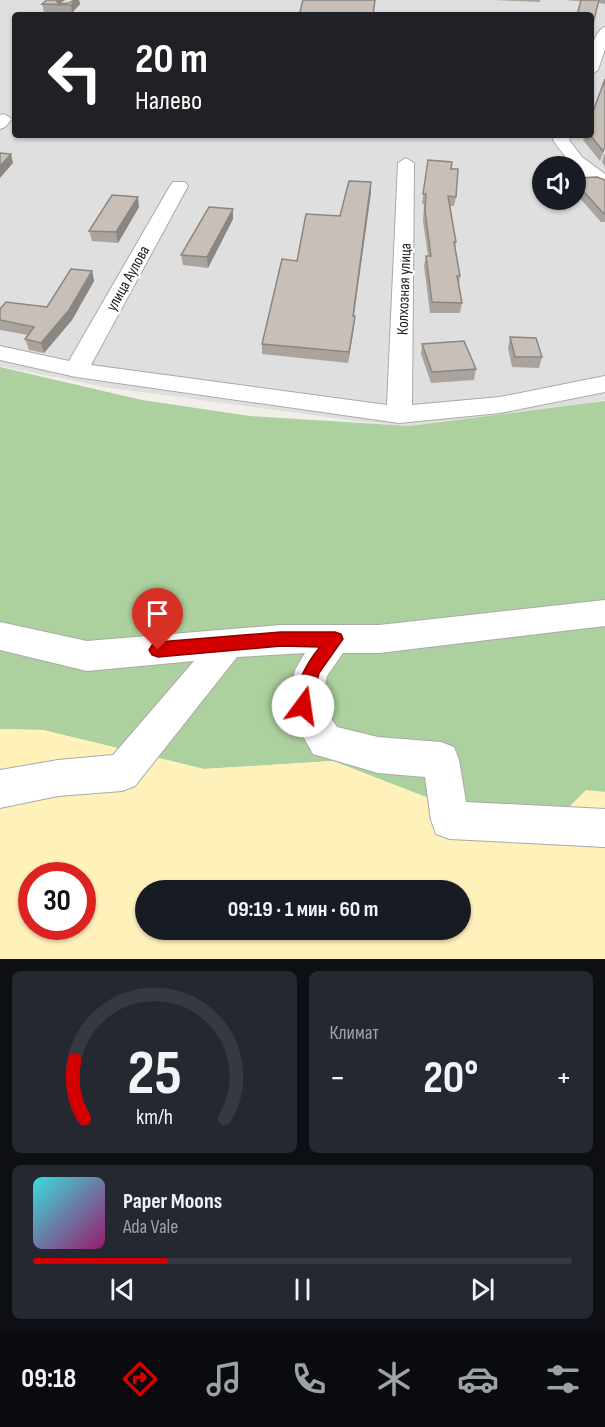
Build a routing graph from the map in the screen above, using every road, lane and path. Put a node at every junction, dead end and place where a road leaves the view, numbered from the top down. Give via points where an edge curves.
1 (605, 31) edge
2 (601, 53) edge
3 (562, 138) edge
4 (573, 156) edge
5 (605, 158) edge
6 (586, 159) edge
7 (406, 163) dead end
8 (586, 168) edge
9 (605, 183) edge
10 (178, 186) dead end
11 (0, 353) edge
12 (76, 370) junction
13 (605, 384) edge
14 (399, 415) junction
15 (605, 613) edge
16 (0, 636) edge
17 (335, 639) junction
18 (228, 644) junction
19 (0, 789) edge
20 (605, 828) edge

1 - 2 street
3 - 4 street
5 - 6 street
7 - 14 street, Колхозная улица
8 - 9 street
10 - 12 street, улица Аулова
11 - 12 street
12 - 14 street
13 - 14 street via 500,405
15 - 17 street via 379,639
16 - 18 street via 87,656
17 - 18 street
17 - 20 street via 312,670 303,706 326,742 378,755 441,760 450,820
18 - 19 street via 122,773 57,778

